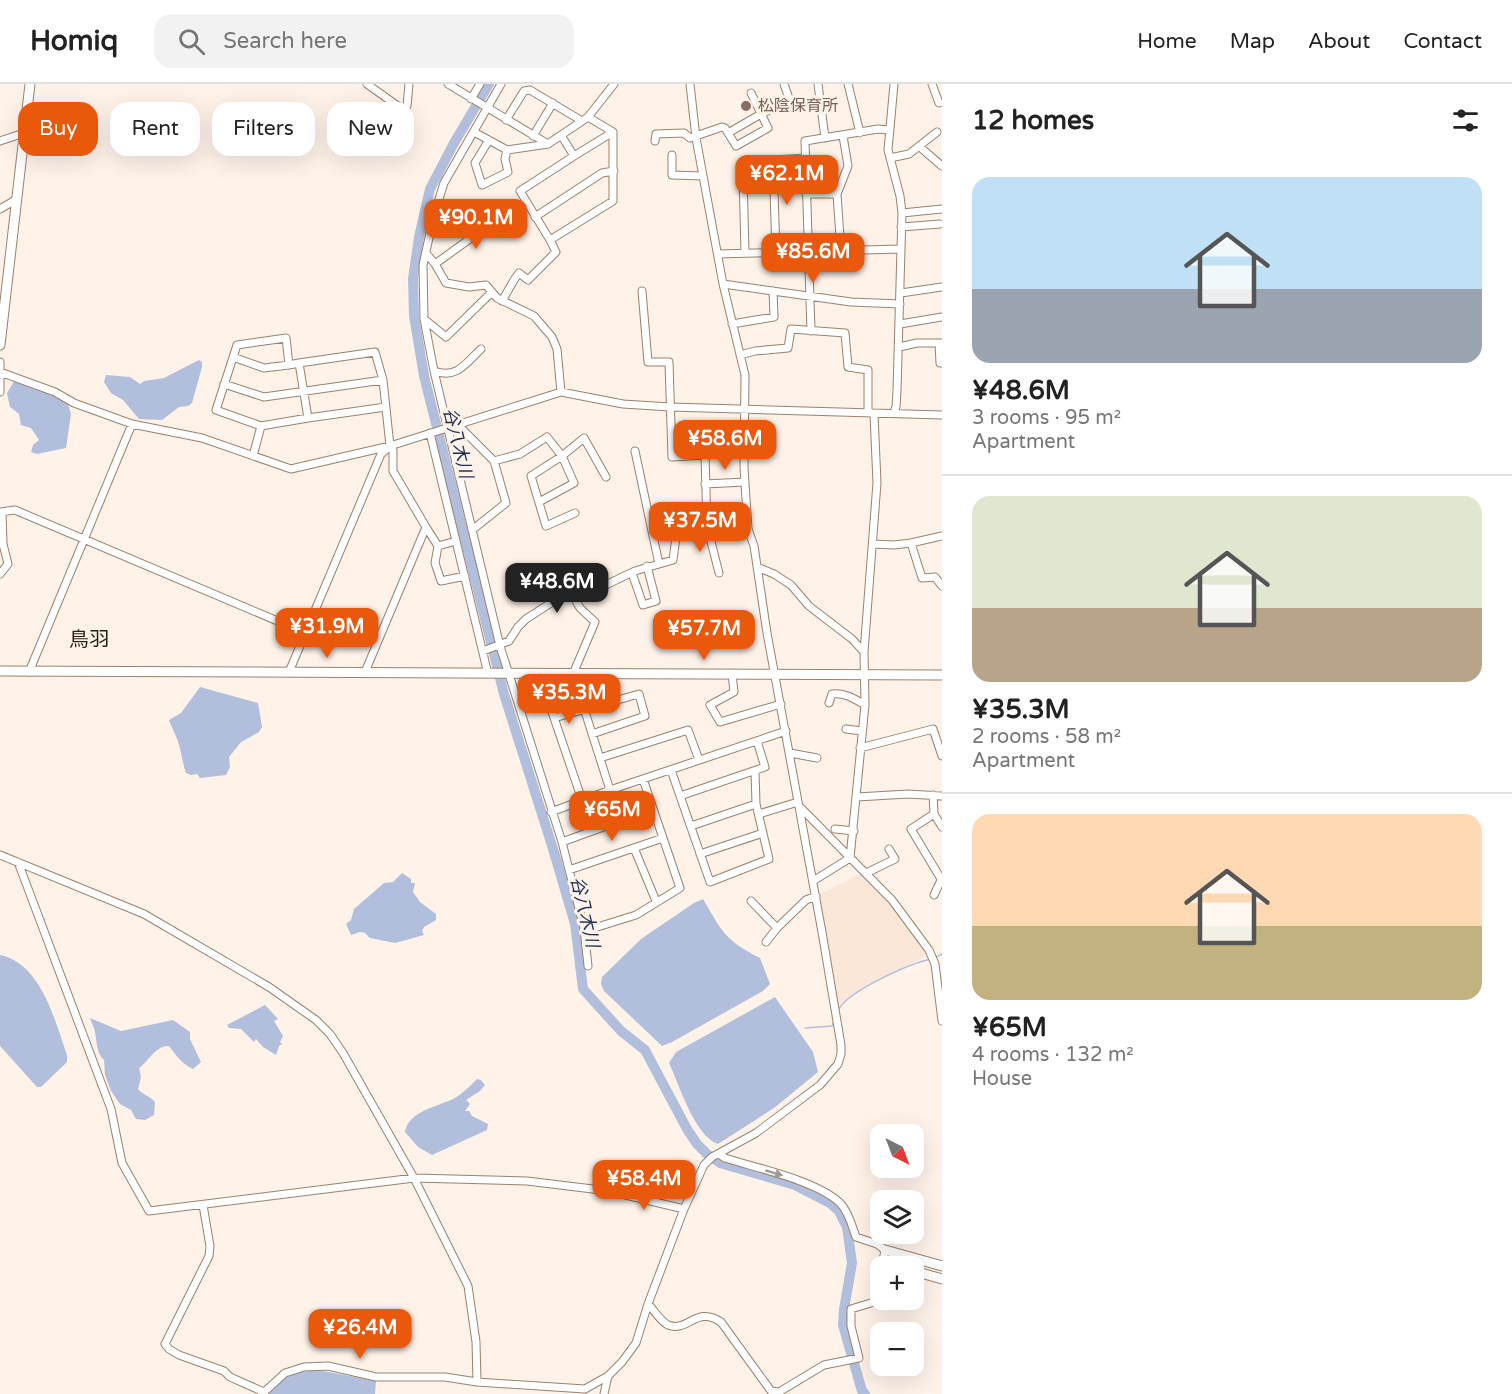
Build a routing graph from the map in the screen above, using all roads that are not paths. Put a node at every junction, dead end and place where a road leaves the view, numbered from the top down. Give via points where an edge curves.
1 (30, 84) edge
2 (367, 84) edge
3 (409, 84) edge
4 (448, 84) edge
5 (480, 84) edge
6 (501, 84) edge
7 (614, 84) edge
8 (690, 84) edge
9 (783, 84) edge
10 (818, 84) edge
11 (848, 84) edge
12 (894, 84) edge
13 (933, 84) edge
14 (751, 93) dead end
15 (471, 99) junction
16 (28, 102) edge
17 (553, 103) junction
18 (939, 103) dead end
19 (487, 108) junction
20 (761, 114) junction
21 (585, 119) junction
22 (506, 120) junction
23 (889, 130) junction
24 (474, 132) junction
25 (614, 132) junction
26 (728, 132) junction
27 (937, 132) dead end
28 (860, 133) junction
29 (561, 135) junction
30 (18, 136) edge
31 (533, 136) junction
32 (843, 136) junction
33 (696, 138) junction
34 (825, 138) junction
35 (489, 140) junction
36 (0, 141) edge
37 (655, 141) dead end
38 (548, 144) junction
39 (920, 147) junction
40 (507, 150) junction
41 (672, 155) dead end
42 (22, 156) edge
43 (574, 156) junction
44 (890, 158) junction
45 (805, 159) junction
46 (773, 160) junction
47 (942, 166) edge
48 (614, 171) junction
49 (703, 176) junction
50 (806, 194) junction
51 (837, 194) junction
52 (17, 199) junction
53 (0, 209) edge
54 (942, 209) edge
55 (902, 213) junction
56 (503, 215) dead end
57 (536, 216) junction
58 (940, 224) dead end
59 (901, 227) junction
60 (550, 240) junction
61 (901, 249) junction
62 (841, 251) junction
63 (808, 252) junction
64 (746, 253) junction
65 (776, 253) junction
66 (426, 254) junction
67 (718, 254) junction
68 (435, 264) junction
69 (723, 284) junction
70 (942, 287) edge
71 (642, 291) dead end
72 (773, 291) junction
73 (492, 292) junction
74 (901, 293) junction
75 (810, 296) junction
76 (502, 301) junction
77 (900, 304) junction
78 (942, 317) edge
79 (424, 319) junction
80 (732, 324) junction
81 (900, 324) junction
82 (811, 331) junction
83 (941, 343) edge
84 (0, 345) edge
85 (899, 347) junction
86 (481, 350) dead end
87 (740, 355) junction
88 (233, 357) junction
89 (0, 362) edge
90 (299, 363) junction
91 (942, 363) edge
92 (289, 365) junction
93 (434, 371) junction
94 (0, 372) edge
95 (383, 380) junction
96 (224, 384) junction
97 (304, 391) junction
98 (0, 392) edge
99 (561, 392) junction
100 (386, 407) junction
101 (670, 407) junction
102 (745, 409) junction
103 (894, 412) junction
104 (871, 413) junction
105 (942, 415) edge
106 (308, 418) junction
107 (132, 424) junction
108 (261, 426) junction
109 (451, 426) junction
110 (430, 433) junction
111 (390, 446) junction
112 (635, 451) dead end
113 (253, 456) junction
114 (562, 456) junction
115 (494, 461) junction
116 (606, 477) dead end
117 (745, 482) junction
118 (705, 484) junction
119 (539, 502) junction
120 (1, 512) edge
121 (575, 513) dead end
122 (707, 526) junction
123 (426, 527) junction
124 (748, 529) junction
125 (472, 530) junction
126 (942, 536) edge
127 (85, 538) junction
128 (456, 541) junction
129 (911, 543) junction
130 (1, 544) edge
131 (873, 544) junction
132 (438, 546) junction
133 (659, 564) junction
134 (647, 566) junction
135 (757, 567) junction
136 (632, 573) junction
137 (719, 573) dead end
138 (0, 574) edge
139 (465, 576) junction
140 (939, 576) edge
141 (942, 586) edge
142 (572, 594) junction
143 (306, 633) junction
144 (500, 646) junction
145 (483, 651) junction
146 (864, 652) junction
147 (0, 671) edge
148 (29, 672) junction
149 (289, 672) junction
150 (365, 672) junction
151 (508, 673) junction
152 (488, 674) junction
153 (573, 674) junction
154 (732, 674) junction
155 (776, 674) junction
156 (865, 675) junction
157 (942, 675) edge
158 (828, 703) dead end
159 (781, 704) junction
160 (865, 705) junction
161 (584, 709) junction
162 (520, 710) junction
163 (554, 718) junction
164 (846, 729) dead end
165 (786, 731) junction
166 (862, 731) junction
167 (592, 734) junction
168 (757, 741) junction
169 (860, 748) junction
170 (790, 753) junction
171 (942, 756) edge
172 (600, 758) junction
173 (817, 758) dead end
174 (699, 760) junction
175 (671, 770) junction
176 (755, 772) junction
177 (643, 779) junction
178 (610, 790) junction
179 (933, 795) junction
180 (680, 796) junction
181 (942, 796) edge
182 (857, 797) junction
183 (582, 800) junction
184 (756, 804) junction
185 (799, 804) junction
186 (653, 809) junction
187 (551, 812) junction
188 (759, 814) junction
189 (934, 814) junction
190 (691, 826) junction
191 (942, 827) edge
192 (835, 829) dead end
193 (854, 831) junction
194 (763, 833) junction
195 (663, 838) junction
196 (562, 842) junction
197 (634, 848) junction
198 (890, 849) dead end
199 (700, 854) junction
200 (0, 855) edge
201 (850, 858) junction
202 (18, 862) junction
203 (569, 870) junction
204 (866, 873) junction
205 (942, 879) edge
206 (813, 881) junction
207 (933, 895) dead end
208 (816, 896) junction
209 (657, 901) junction
210 (751, 901) dead end
211 (584, 928) junction
212 (777, 928) junction
213 (766, 942) dead end
214 (588, 966) dead end
215 (942, 1021) edge
216 (719, 1154) junction
217 (414, 1178) junction
218 (203, 1205) junction
219 (684, 1209) junction
220 (885, 1250) junction
221 (884, 1256) edge
222 (942, 1266) edge
223 (924, 1274) edge
224 (942, 1280) edge
225 (870, 1303) edge
226 (648, 1304) junction
227 (608, 1376) junction
228 (477, 1382) junction
229 (263, 1393) edge
230 (604, 1394) edge

1 - 16 street
2 - 3 street via 402,109 407,106
4 - 15 street
5 - 15 street
6 - 19 street
7 - 21 street
8 - 33 street
9 - 20 street via 790,101
10 - 34 street
11 - 28 street
12 - 23 street
13 - 18 street
14 - 20 street
15 - 19 street
17 - 21 street
17 - 22 street via 530,90 524,91
17 - 31 street
19 - 22 street
19 - 24 street
20 - 26 street
20 - 26 street via 768,128 736,146
21 - 25 street
21 - 29 street
22 - 31 street
23 - 28 street
23 - 44 street
24 - 35 street
24 - 66 street via 444,183
25 - 43 street
25 - 48 street
26 - 33 street via 722,127
27 - 39 street
28 - 32 street
29 - 38 street
29 - 43 street
30 - 36 street
31 - 38 street
32 - 34 street
32 - 51 street via 848,166
33 - 37 street via 684,133 656,134
33 - 49 street
34 - 45 street via 805,141
35 - 40 street
35 - 40 street via 475,163 482,184 508,172
38 - 40 street
39 - 44 street
39 - 47 street
41 - 49 street via 672,176
42 - 52 street
43 - 57 street via 520,191
44 - 55 street
45 - 46 street
45 - 50 street
46 - 64 street via 743,174
46 - 65 street
48 - 57 street via 602,173
48 - 60 street via 613,201
49 - 67 street
50 - 51 street
50 - 63 street
51 - 62 street
52 - 53 street
52 - 84 street
54 - 55 street
55 - 59 street
56 - 68 street
57 - 60 street
58 - 59 street
59 - 61 street
60 - 76 street via 556,252 528,280 519,273
61 - 62 street
61 - 74 street
62 - 63 street
63 - 65 street
63 - 75 street
64 - 65 street
64 - 67 street
66 - 68 street
66 - 79 street
67 - 69 street
68 - 73 street via 446,283 486,285
69 - 72 street
69 - 80 street
70 - 74 street
71 - 101 street via 648,362 669,362
72 - 75 street
72 - 80 street via 774,317
73 - 76 street
73 - 79 street via 446,336
74 - 77 street
75 - 77 street
75 - 82 street
76 - 99 street via 534,316 552,337
77 - 81 street
78 - 81 street
79 - 93 street
80 - 87 street
81 - 85 street
82 - 87 street via 791,329 788,348
82 - 104 street via 845,333 848,367 868,370
83 - 85 street
83 - 91 street
85 - 103 street
86 - 93 street via 463,369 446,375
87 - 102 street via 745,375
88 - 92 street via 264,368
88 - 92 street via 237,345 286,338
88 - 96 street
89 - 94 street
90 - 92 street
90 - 95 street via 375,352
90 - 97 street
93 - 109 street
94 - 98 street
94 - 107 street
95 - 97 street
95 - 100 street
96 - 97 street via 264,397
96 - 108 street via 216,410
97 - 106 street
99 - 101 street via 623,404
99 - 109 street
100 - 106 street
100 - 111 street
101 - 102 street
101 - 118 street via 672,456 705,455
102 - 104 street
102 - 117 street
103 - 104 street
103 - 105 street
104 - 131 street via 877,483
106 - 108 street
107 - 113 street via 202,438
107 - 127 street
108 - 113 street
109 - 110 street
109 - 115 street via 462,429
109 - 125 street
110 - 111 street
110 - 128 street
111 - 113 street via 291,469
111 - 123 street via 393,471
111 - 143 street via 381,454
112 - 133 street
114 - 115 street via 547,437 520,454
114 - 116 street via 584,438
114 - 119 street via 531,476
114 - 119 street via 574,483
115 - 125 street via 506,503
117 - 118 street
117 - 124 street
118 - 122 street
119 - 121 street via 546,526
120 - 127 street via 15,510
120 - 130 street
122 - 124 street
122 - 133 street via 681,529 673,560
122 - 137 street
123 - 132 street
123 - 150 street
124 - 135 street
125 - 144 street
126 - 129 street
127 - 143 street
127 - 148 street
128 - 132 street
128 - 139 street
129 - 131 street
129 - 140 street via 922,578
130 - 138 street via 8,564
131 - 146 street
132 - 139 street via 435,563 441,580
133 - 134 street
134 - 136 street
134 - 136 street via 656,601 643,605
135 - 146 street via 791,585 809,606
135 - 155 street
136 - 142 street via 593,591
139 - 145 street
140 - 141 street
142 - 144 street via 560,597 526,619 509,641
142 - 153 street via 595,622
143 - 149 street
144 - 145 street
144 - 151 street
145 - 152 street
146 - 156 street
147 - 148 street
148 - 149 street
149 - 150 street
150 - 152 street
151 - 152 street
151 - 153 street
151 - 162 street
153 - 154 street
153 - 161 street
154 - 155 street
154 - 159 street via 734,692 710,705 720,722
155 - 156 street
155 - 159 street
156 - 157 street
156 - 160 street
158 - 160 street via 835,693
159 - 165 street
160 - 166 street
161 - 163 street
161 - 167 street
161 - 167 street via 639,693 645,716
162 - 163 street via 549,703
162 - 187 street
163 - 183 street
164 - 166 street
165 - 168 street
165 - 170 street
166 - 169 street
167 - 172 street
168 - 174 street
168 - 176 street via 765,767
169 - 171 street via 933,729
169 - 182 street
170 - 173 street
170 - 185 street
172 - 174 street via 688,730
172 - 178 street
174 - 175 street
175 - 177 street
175 - 180 street
176 - 180 street
176 - 184 street
177 - 178 street
177 - 186 street
178 - 183 street
179 - 181 street
179 - 182 street
179 - 189 street
180 - 190 street
182 - 193 street
183 - 187 street
184 - 188 street
184 - 190 street
185 - 188 street
185 - 201 street
185 - 206 street
186 - 195 street
186 - 196 street
187 - 196 street
188 - 194 street
189 - 191 street
189 - 205 street via 911,829
190 - 199 street
192 - 193 street
193 - 201 street
194 - 199 street
194 - 199 street via 769,859 710,882
195 - 197 street
195 - 209 street via 680,888
196 - 203 street
197 - 203 street
197 - 209 street
198 - 204 street via 895,859
200 - 202 street
201 - 204 street
201 - 206 street
202 - 217 street via 144,914 269,987 316,1020 343,1053
202 - 218 street via 111,1109 122,1163 149,1210
203 - 211 street
204 - 215 street via 892,900 929,950 935,964
205 - 207 street
206 - 208 street
208 - 212 street via 806,900
208 - 216 street via 841,1045 840,1059 829,1076 792,1107
209 - 211 street via 636,915
210 - 212 street
211 - 214 street
212 - 213 street
216 - 219 street via 704,1165
216 -> 220 street via 807,1183 839,1202 847,1211 856,1237
217 - 218 street
217 - 219 street via 505,1179 562,1185
217 - 228 street via 468,1286
218 - 229 street via 209,1256 165,1344 179,1355 224,1371
219 - 226 street
220 - 221 street
220 - 222 street
223 - 224 street
225 - 226 street via 851,1309 859,1358 824,1365 779,1392 771,1391 721,1322 707,1315 671,1326
226 - 227 street via 636,1343
227 - 228 street via 585,1389
227 - 230 street
228 - 229 street via 445,1377 376,1377 328,1366 304,1367 285,1373

